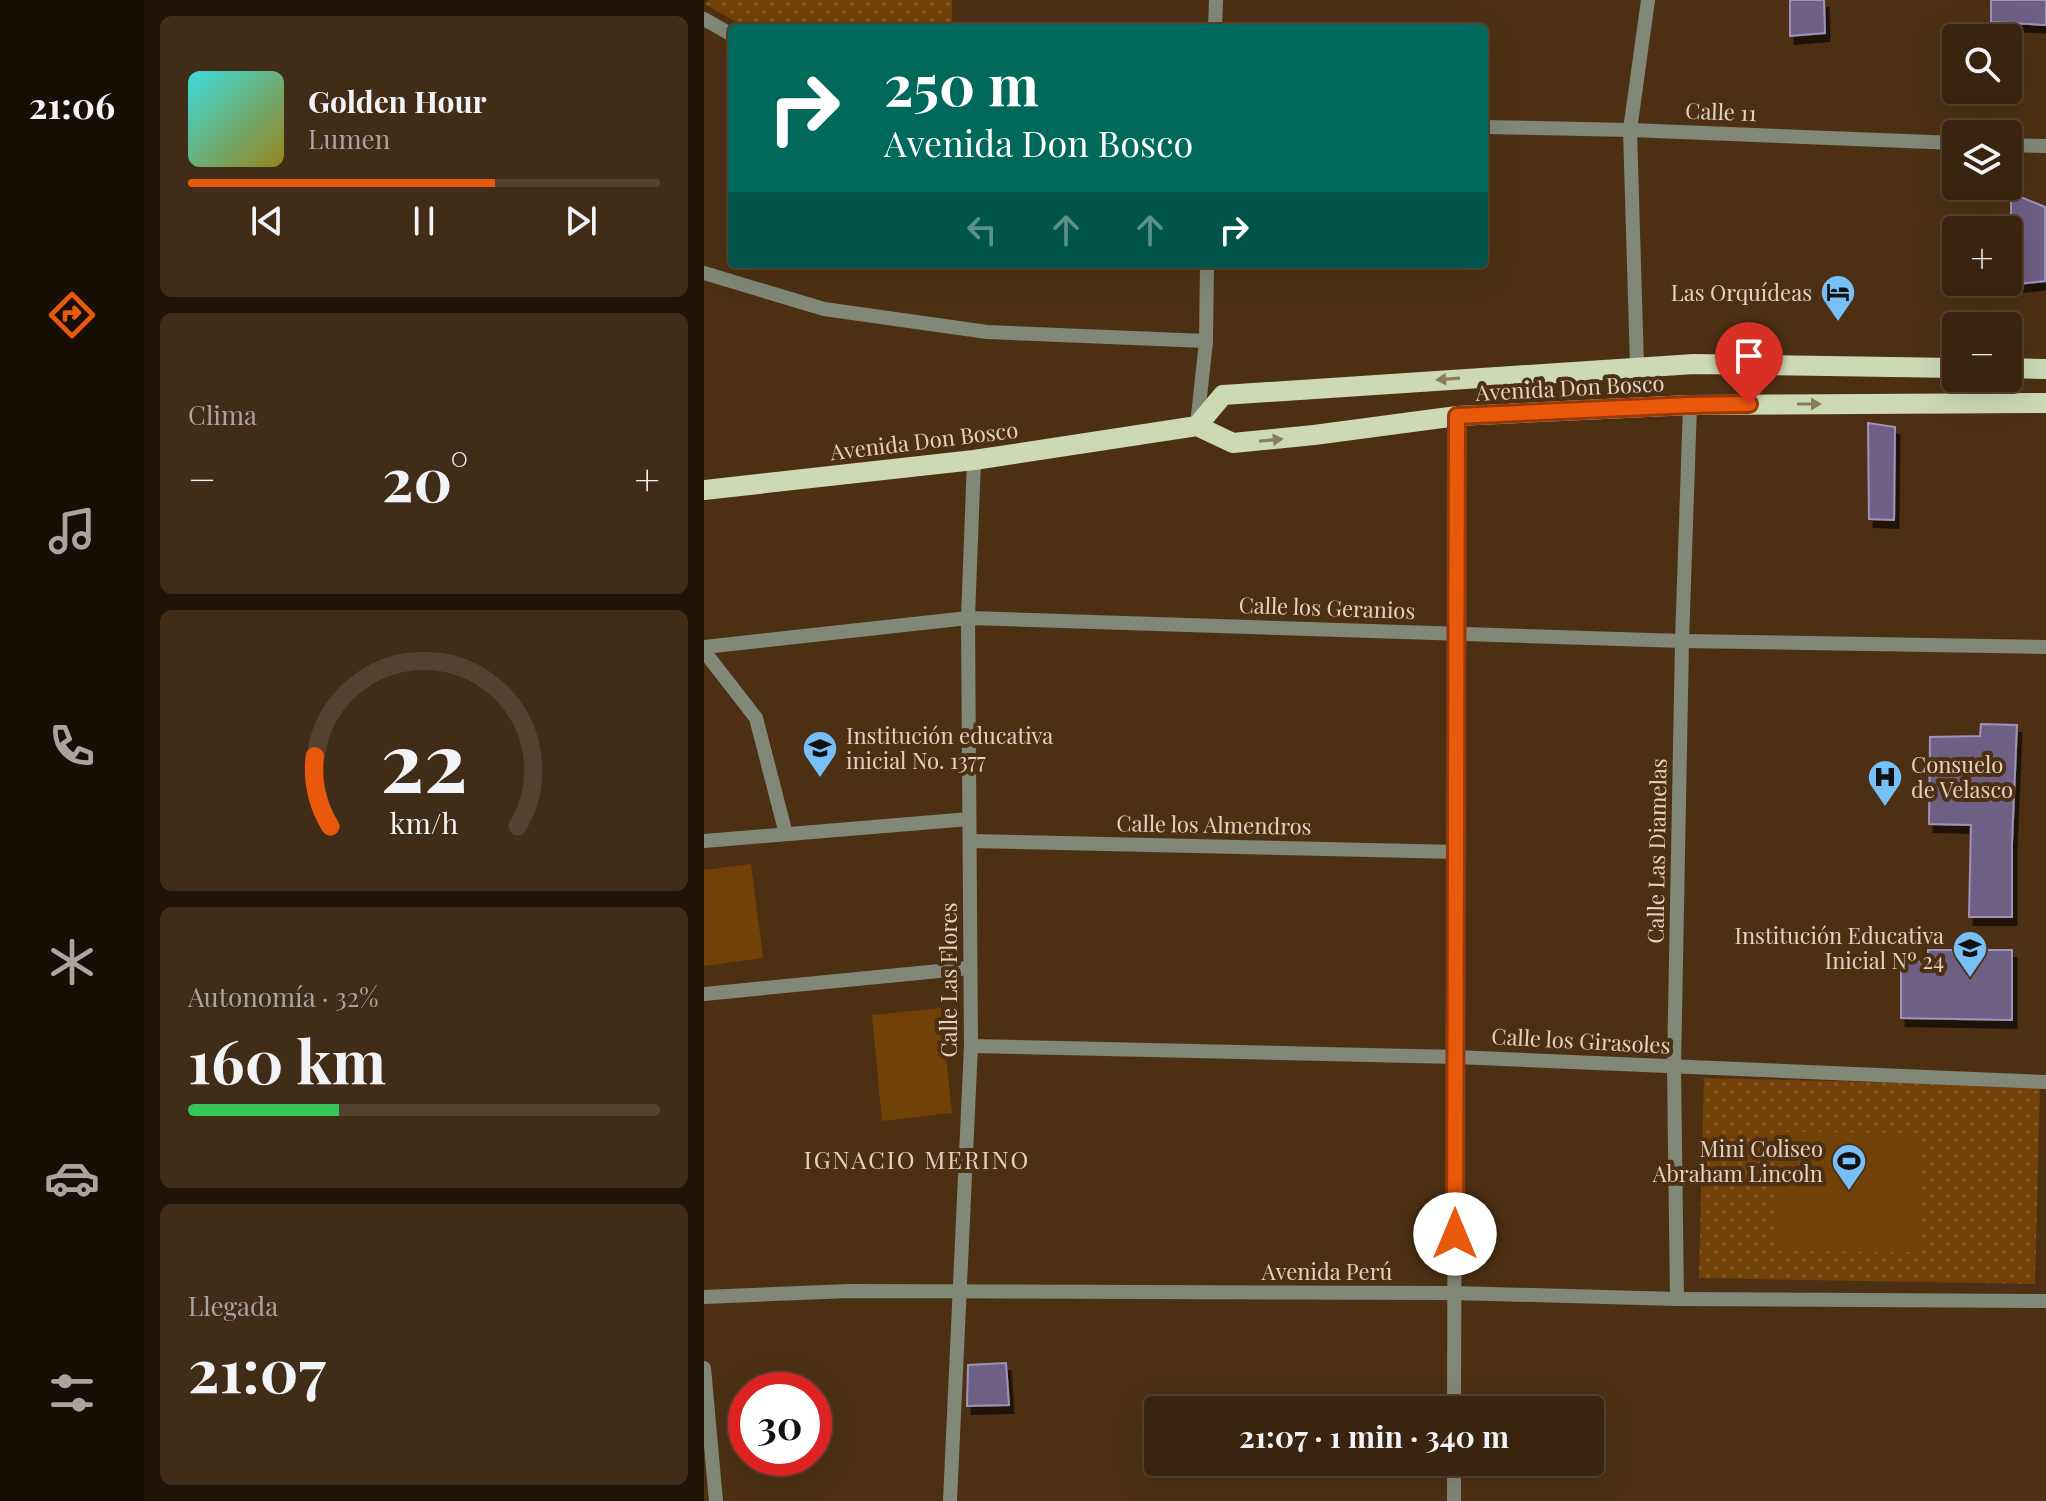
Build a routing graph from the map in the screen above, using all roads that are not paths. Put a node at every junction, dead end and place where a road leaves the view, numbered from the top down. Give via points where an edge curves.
1 (1216, 0) edge
2 (1648, 0) edge
3 (704, 19) edge
4 (1215, 24) edge
5 (728, 33) edge
6 (1488, 127) edge
7 (1630, 130) junction
8 (1942, 142) edge
9 (2022, 145) edge
10 (2046, 146) edge
11 (1207, 268) edge
12 (704, 273) edge
13 (1206, 341) junction
14 (1637, 366) junction
15 (1942, 368) edge
16 (2022, 368) edge
17 (2046, 369) edge
18 (2046, 403) edge
19 (1690, 405) junction
20 (1457, 416) junction
21 (1197, 426) junction
22 (974, 460) junction
23 (704, 490) edge
24 (968, 618) junction
25 (1458, 633) junction
26 (1682, 641) junction
27 (2046, 647) edge
28 (704, 649) edge
29 (969, 819) junction
30 (786, 834) junction
31 (704, 841) edge
32 (970, 841) junction
33 (1457, 852) junction
34 (970, 968) junction
35 (704, 994) edge
36 (971, 1046) junction
37 (1456, 1057) junction
38 (1674, 1067) junction
39 (2046, 1082) edge
40 (959, 1292) junction
41 (1455, 1293) junction
42 (704, 1297) edge
43 (1677, 1299) junction
44 (2046, 1301) edge
45 (704, 1368) edge
46 (1454, 1396) edge
47 (1454, 1476) edge
48 (716, 1501) edge
49 (950, 1501) edge
50 (1454, 1501) edge

1 - 4 street
2 - 7 street
3 - 5 street
6 - 7 street, Calle 11
7 - 8 street, Calle 11
7 - 14 street
9 - 10 street
11 - 13 street
12 - 13 street via 824,309 987,332
13 - 21 street
14 - 15 main road, Avenida Don Bosco
14 -> 21 main road, Avenida Don Bosco via 1223,395
16 - 17 main road
19 -> 18 main road, Avenida Don Bosco
19 - 20 main road, Avenida Don Bosco
19 - 26 street, Calle Las Diamelas
21 -> 20 main road, Avenida Don Bosco via 1233,443
20 - 25 street
21 - 22 main road, Avenida Don Bosco
22 - 23 main road, Avenida Don Bosco
22 - 24 street, Calle Las Flores
24 - 25 street, Calle los Geranios
24 - 28 street, Calle los Geranios
24 - 29 street, Calle Las Flores
25 - 26 street, Calle los Geranios
25 - 33 street
26 - 27 street, Calle los Geranios
26 - 38 street, Calle Las Diamelas
28 - 30 street via 756,718
29 - 30 street
29 - 32 street, Calle Las Flores
30 - 31 street
32 - 33 street, Calle los Almendros
32 - 34 street, Calle Las Flores
33 - 37 street
34 - 35 street
34 - 36 street, Calle Las Flores
36 - 37 street, Calle los Girasoles
36 - 40 street, Calle Las Flores
37 - 38 street, Calle los Girasoles
37 - 41 street
38 - 39 street, Calle los Girasoles
38 - 43 street, Calle Las Diamelas
40 - 41 street, Avenida Perú
40 - 42 street, Avenida Perú
40 - 49 street, Calle Las Flores
41 - 43 street, Avenida Perú
41 - 46 street
43 - 44 street, Avenida Perú
45 - 48 street
47 - 50 street

